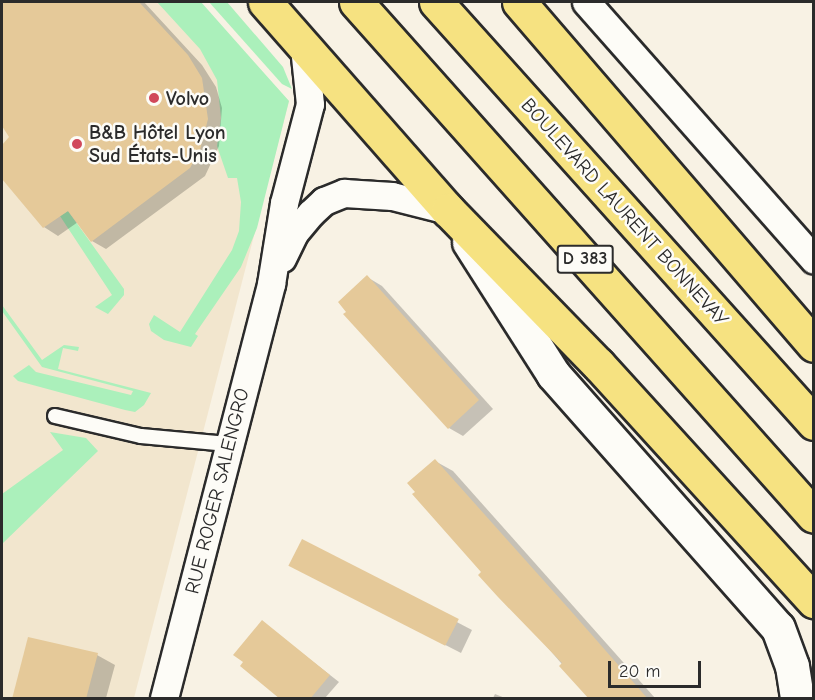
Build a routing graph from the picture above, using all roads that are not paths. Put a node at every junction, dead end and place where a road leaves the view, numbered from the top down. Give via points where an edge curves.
1 (265, 2) edge
2 (356, 2) edge
3 (436, 2) edge
4 (519, 2) edge
5 (586, 2) edge
6 (304, 47) junction
7 (448, 210) junction
8 (813, 260) edge
9 (271, 284) junction
10 (813, 345) edge
11 (55, 416) dead end
12 (813, 423) edge
13 (228, 444) junction
14 (813, 516) edge
15 (813, 601) edge
16 (164, 699) edge
17 (797, 699) edge

1 - 6 highway
2 - 14 highway, D 383
3 - 12 highway, BOULEVARD LAURENT BONNEVAY
4 - 10 highway
5 - 8 street
6 - 7 highway
6 - 9 street, RUE ROGER SALENGRO via 310,104 284,203
7 - 9 street, RUE ROGER SALENGRO via 362,192 324,201 294,233
7 - 15 highway via 598,364
7 - 17 street via 553,374 778,628 792,666
9 - 13 street, RUE ROGER SALENGRO
11 - 13 lane via 141,436
13 - 16 street, RUE ROGER SALENGRO

